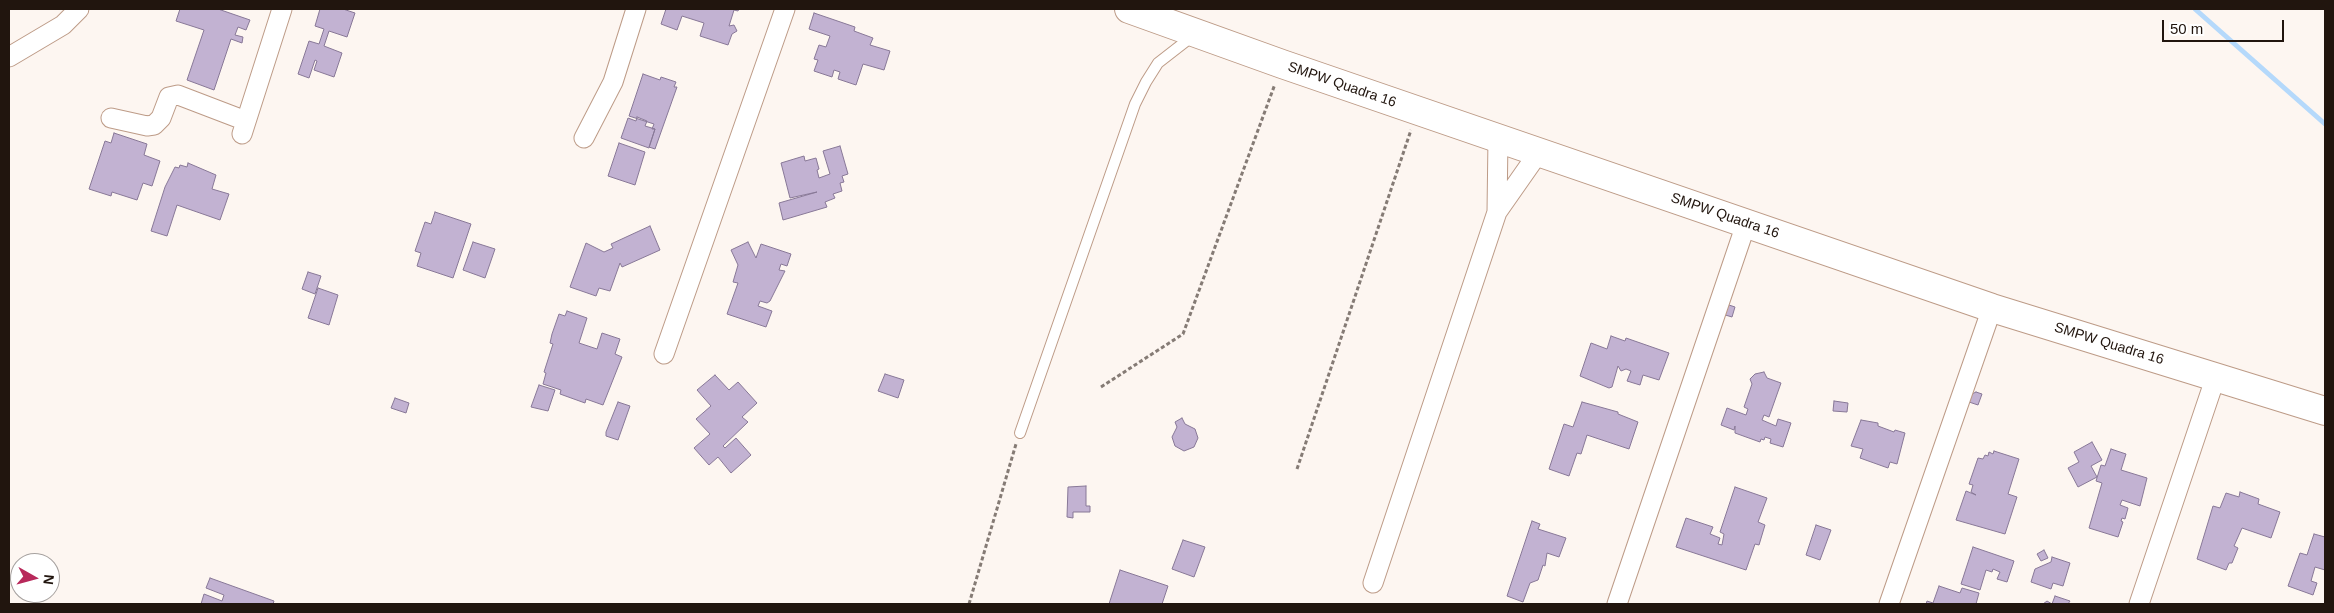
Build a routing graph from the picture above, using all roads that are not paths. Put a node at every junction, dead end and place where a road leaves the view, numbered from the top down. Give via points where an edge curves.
1 (78, 9) edge
2 (282, 9) edge
3 (636, 9) edge
4 (785, 9) edge
5 (1129, 9) edge
6 (1196, 33) junction
7 (9, 57) edge
8 (110, 118) dead end
9 (584, 138) dead end
10 (1498, 138) junction
11 (1539, 152) junction
12 (1498, 212) junction
13 (1746, 224) junction
14 (1992, 308) junction
15 (664, 354) dead end
16 (2216, 376) junction
17 (2325, 411) edge
18 (1020, 433) road end
19 (1373, 583) dead end
20 (1617, 604) edge
21 (1889, 604) edge
22 (2139, 604) edge

1 - 7 street via 64,25
2 - 8 street via 244,128 178,95 169,97 161,118 154,125
3 - 9 street via 613,82
4 - 15 street
5 - 6 street, SMPW Quadra 16
6 - 10 street, SMPW Quadra 16
6 - 18 lane via 1158,63 1135,104
10 - 11 street, SMPW Quadra 16
10 - 12 street
11 - 12 street
11 - 13 street, SMPW Quadra 16
12 - 19 street
13 - 14 street, SMPW Quadra 16
13 - 20 street
14 - 16 street, SMPW Quadra 16
14 - 21 street
16 - 17 street, SMPW Quadra 16
16 - 22 street

